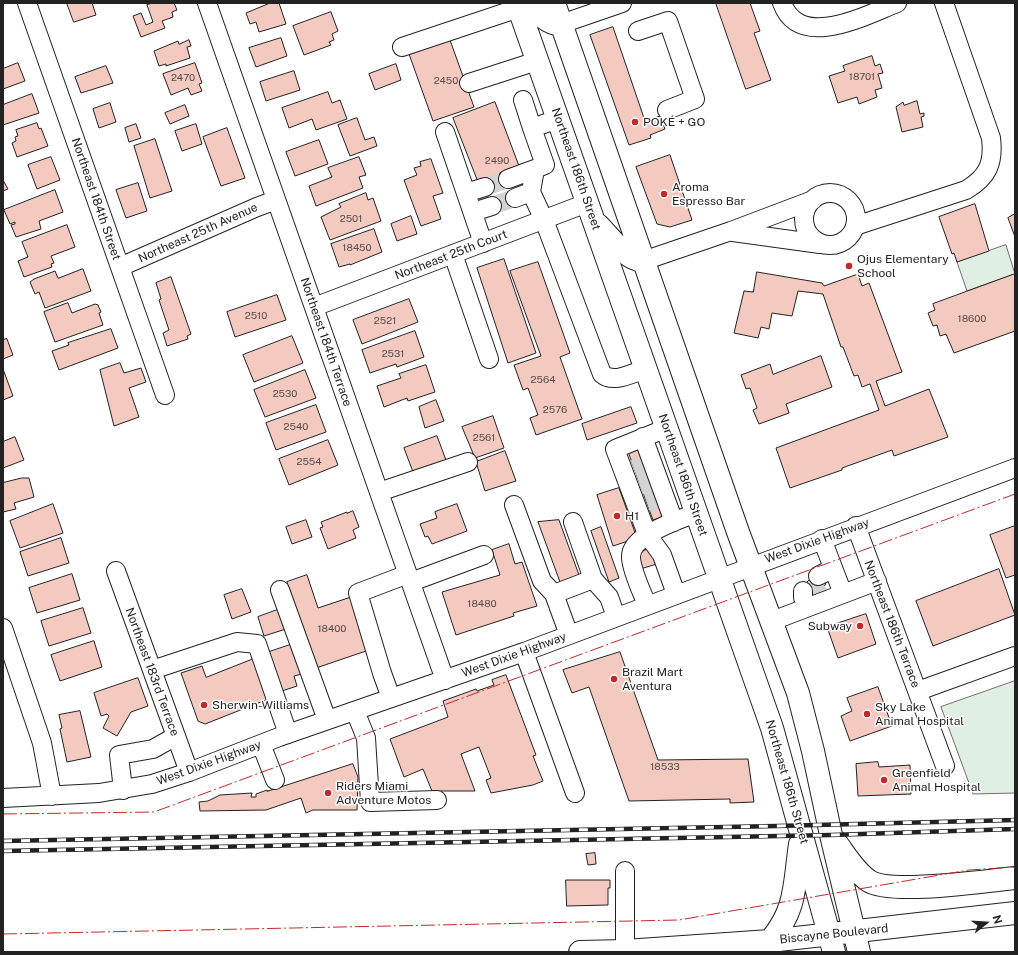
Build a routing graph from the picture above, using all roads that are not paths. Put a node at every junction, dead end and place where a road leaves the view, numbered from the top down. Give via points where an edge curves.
1 (27, 3) edge
2 (208, 3) edge
3 (554, 3) edge
4 (622, 3) edge
5 (782, 3) edge
6 (897, 3) edge
7 (944, 3) edge
8 (522, 5) edge
9 (561, 24) junction
10 (638, 31) dead end
11 (402, 47) dead end
12 (537, 61) junction
13 (469, 83) dead end
14 (523, 100) dead end
15 (667, 110) dead end
16 (558, 119) junction
17 (532, 128) junction
18 (444, 132) dead end
19 (535, 170) junction
20 (508, 179) tunnel mouth
21 (485, 187) tunnel mouth
22 (466, 193) junction
23 (276, 200) junction
24 (813, 200) junction
25 (492, 206) tunnel mouth
26 (590, 211) junction
27 (473, 212) junction
28 (544, 220) junction
29 (855, 226) junction
30 (731, 231) junction
31 (484, 242) junction
32 (820, 244) junction
33 (453, 254) junction
34 (644, 261) junction
35 (120, 267) junction
36 (314, 307) junction
37 (489, 359) dead end
38 (646, 369) junction
39 (165, 395) dead end
40 (667, 428) junction
41 (644, 437) junction
42 (468, 462) dead end
43 (640, 467) junction
44 (1015, 468) edge
45 (646, 484) junction
46 (379, 492) junction
47 (653, 501) junction
48 (514, 505) dead end
49 (696, 513) junction
50 (573, 522) dead end
51 (674, 522) junction
52 (856, 526) junction
53 (647, 534) junction
54 (822, 539) junction
55 (484, 555) dead end
56 (751, 565) junction
57 (116, 571) dead end
58 (409, 578) junction
59 (719, 578) junction
60 (593, 579) junction
61 (877, 581) junction
62 (280, 590) dead end
63 (554, 594) junction
64 (676, 594) junction
65 (843, 594) junction
66 (647, 605) junction
67 (616, 617) junction
68 (772, 622) junction
69 (3, 628) edge
70 (569, 635) junction
71 (524, 652) junction
72 (1015, 656) edge
73 (152, 670) junction
74 (11, 676) edge
75 (445, 680) junction
76 (918, 691) junction
77 (391, 698) junction
78 (355, 711) junction
79 (328, 720) junction
80 (288, 734) junction
81 (176, 736) junction
82 (262, 744) junction
83 (945, 766) dead end
84 (189, 772) junction
85 (275, 780) dead end
86 (123, 790) junction
87 (575, 793) dead end
88 (52, 796) junction
89 (3, 798) edge
90 (437, 800) dead end
91 (801, 835) junction
92 (831, 835) junction
93 (625, 870) dead end
94 (1015, 878) edge
95 (1015, 912) edge
96 (770, 941) junction
97 (857, 942) edge
98 (832, 943) edge
99 (625, 951) edge
100 (580, 952) edge

1 - 35 street, Northeast 184th Street
2 - 23 street, Northeast 184th Terrace
3 - 9 main road
4 - 9 street
5 - 6 street via 792,19 802,25 819,28
7 - 29 street via 991,138 991,162 978,183 966,190
8 - 9 main road via 556,24
8 - 11 street
8 - 12 main road, Northeast 186th Street
9 - 34 main road
10 - 15 street via 668,21 695,99
12 - 13 street
12 - 16 main road, Northeast 186th Street
14 - 17 street
16 - 17 street
16 - 26 main road, Northeast 186th Street
17 - 19 street via 545,165
18 - 22 street
19 - 20 street
19 - 28 street via 523,195
21 - 22 street
22 - 27 street
23 - 35 street, Northeast 25th Avenue
23 - 36 street, Northeast 184th Terrace
24 - 29 street via 828,193 843,197 854,210
24 - 30 street
24 - 32 street via 807,206 804,224 812,239
25 - 27 street
26 - 28 street, Northeast 25th Court
26 - 34 main road via 627,254
26 - 38 main road, Northeast 186th Street
27 - 31 street
28 - 31 street, Northeast 25th Court
28 - 38 street via 602,374 613,379
29 - 32 street via 852,234 845,240 829,246
30 - 32 street
30 - 34 street
31 - 33 street, Northeast 25th Court
33 - 36 street, Northeast 25th Court
33 - 37 street
34 - 56 main road
35 - 39 street, Northeast 184th Street
36 - 46 street, Northeast 184th Terrace
38 - 40 main road, Northeast 186th Street
40 - 41 street
40 - 49 main road, Northeast 186th Street
41 - 43 street
41 - 43 street via 615,450
42 - 46 street
43 - 45 street
43 - 45 street
44 - 52 street, West Dixie Highway
45 - 47 street
45 - 47 street
46 - 58 street, Northeast 184th Terrace
47 - 51 street
47 - 53 street
48 - 63 street via 542,581
49 - 51 street
49 - 59 main road, Northeast 186th Street
50 - 60 street
51 - 53 street
52 - 54 street, West Dixie Highway
52 - 61 street, Northeast 186th Terrace
53 - 64 street via 662,555
53 - 66 street via 632,547 631,558
54 - 56 street, West Dixie Highway
54 - 65 street via 825,574
55 - 58 street
56 - 59 street, West Dixie Highway
56 - 68 main road
57 - 73 street, Northeast 183rd Terrace
58 - 75 street, Northeast 184th Terrace
58 - 77 street via 358,593
59 - 64 street, West Dixie Highway
59 - 91 main road, Northeast 186th Street via 772,728
60 - 63 street
60 - 67 street via 609,597
61 - 65 street
61 - 76 street, Northeast 186th Terrace
62 - 79 street
63 - 70 street
64 - 66 street, West Dixie Highway
65 - 68 street via 805,598
66 - 67 street, West Dixie Highway
67 - 70 street, West Dixie Highway
68 - 92 main road via 805,718
69 - 74 street
70 - 71 street, West Dixie Highway
71 - 75 street, West Dixie Highway
71 - 87 street
72 - 76 street
73 - 80 street via 237,642 257,644
73 - 81 street, Northeast 183rd Terrace
74 - 88 street via 42,743
75 - 77 street, West Dixie Highway
76 - 83 street, Northeast 186th Terrace
77 - 78 street, West Dixie Highway
78 - 79 street, West Dixie Highway
78 - 90 street via 366,738 370,802
79 - 80 street, West Dixie Highway
80 - 82 street, West Dixie Highway
81 - 84 street, Northeast 183rd Terrace
81 - 86 street via 153,749 119,755
82 - 84 street, West Dixie Highway
82 - 85 street
84 - 86 street, West Dixie Highway
86 - 88 street, West Dixie Highway
88 - 89 street, West Dixie Highway
91 - 96 main road via 791,907 781,927
91 - 98 main road, Northeast 186th Street
92 - 94 main road via 858,872 869,881 883,887
92 - 97 main road
93 - 99 street
95 - 97 main road, Biscayne Boulevard
96 - 98 main road, Biscayne Boulevard
96 - 99 main road, Biscayne Boulevard
97 - 98 main road, Biscayne Boulevard
99 - 100 main road, Biscayne Boulevard

